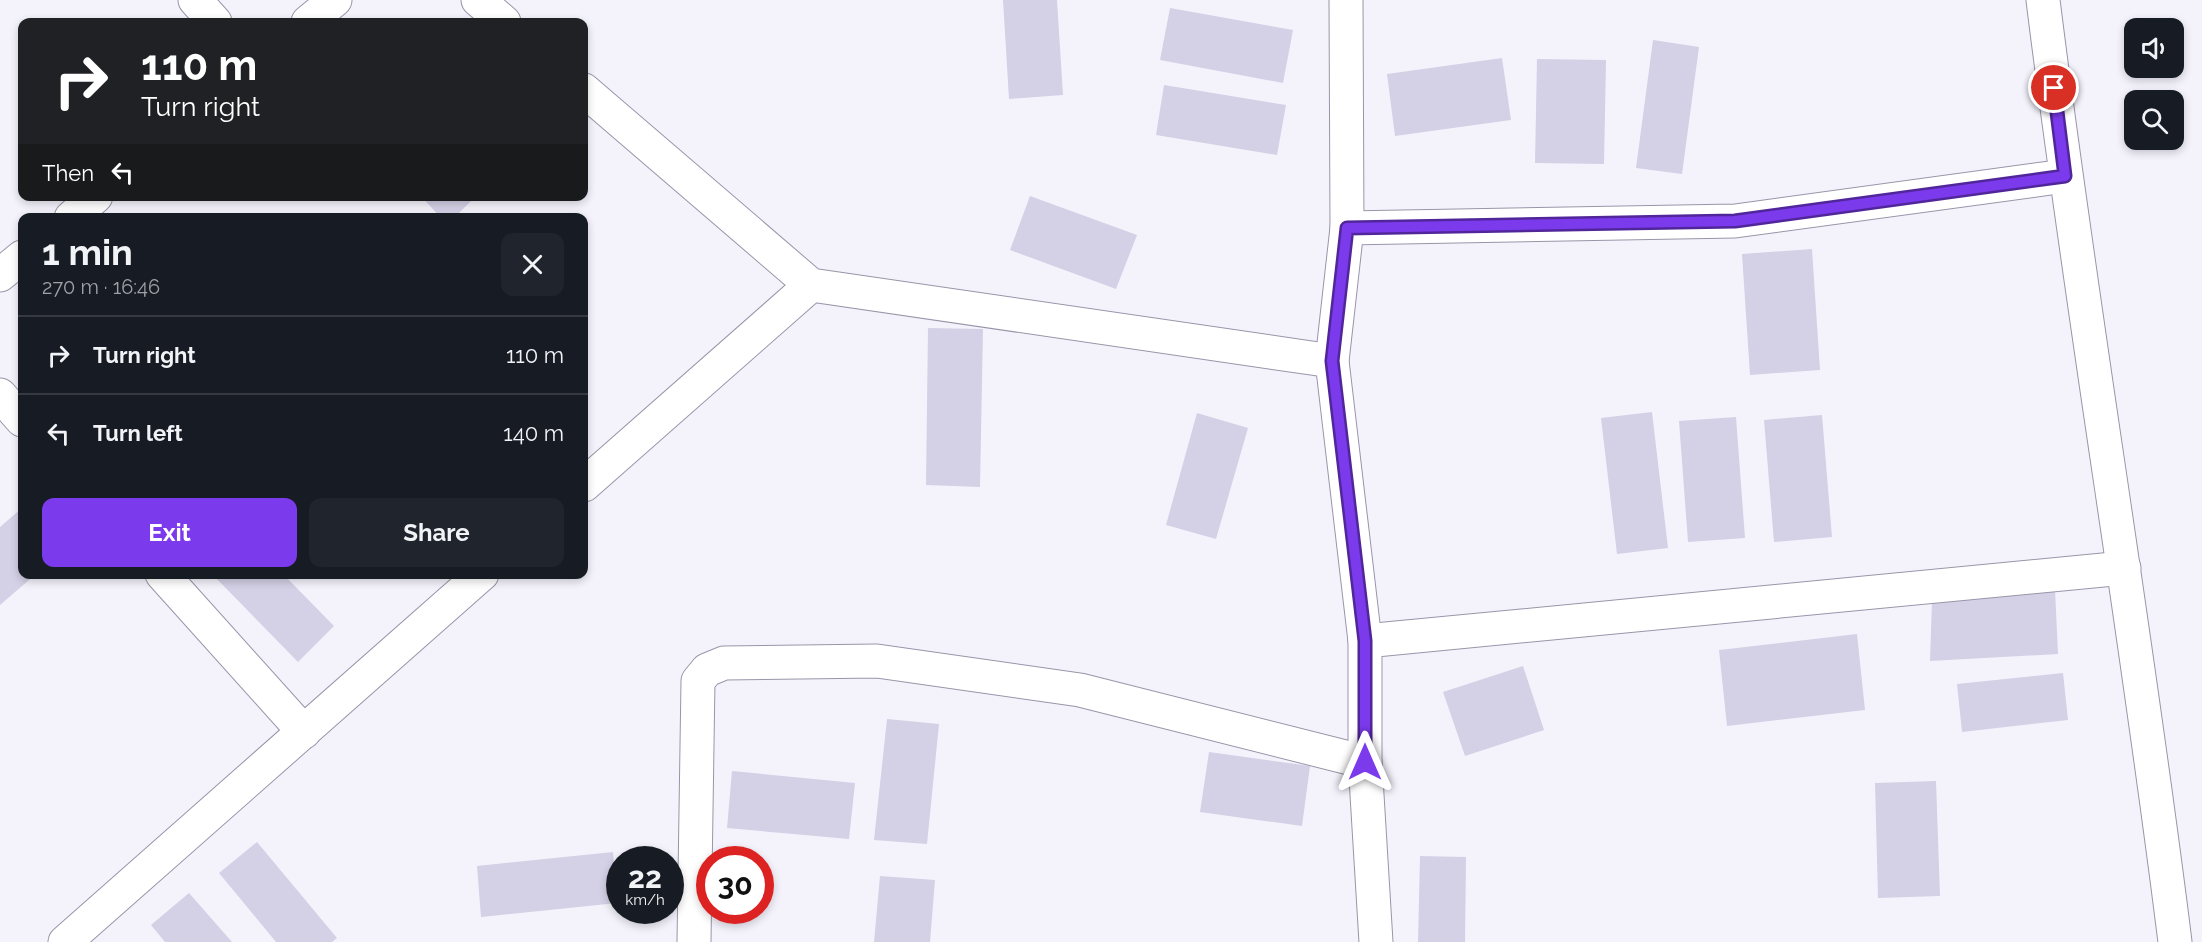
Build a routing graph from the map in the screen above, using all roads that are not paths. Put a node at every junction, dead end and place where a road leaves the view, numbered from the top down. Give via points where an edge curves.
1 (195, 0) edge
2 (335, 0) edge
3 (478, 0) edge
4 (1346, 0) edge
5 (2043, 0) edge
6 (211, 18) edge
7 (313, 18) edge
8 (499, 18) edge
9 (588, 93) edge
10 (2065, 176) junction
11 (90, 201) edge
12 (76, 213) edge
13 (1347, 228) junction
14 (18, 260) edge
15 (0, 275) edge
16 (811, 285) junction
17 (1332, 361) junction
18 (0, 395) edge
19 (18, 415) edge
20 (588, 482) edge
21 (2124, 568) junction
22 (166, 579) edge
23 (476, 579) edge
24 (1365, 641) junction
25 (304, 732) junction
26 (1365, 762) junction
27 (65, 942) edge
28 (694, 942) edge
29 (1377, 942) edge
30 (2174, 942) edge

1 - 6 street
2 - 7 street
3 - 8 street
4 - 13 street
5 - 10 street
9 - 16 street
10 - 13 street via 1735,221
10 - 21 street
11 - 12 street
13 - 17 street
14 - 15 street
16 - 17 street
16 - 20 street
17 - 24 street
18 - 19 street
21 - 24 street
21 - 30 street
22 - 25 street
23 - 25 street
24 - 26 street
25 - 27 street
26 - 28 street via 1080,690 877,662 724,663 707,670 698,681
26 - 29 street

